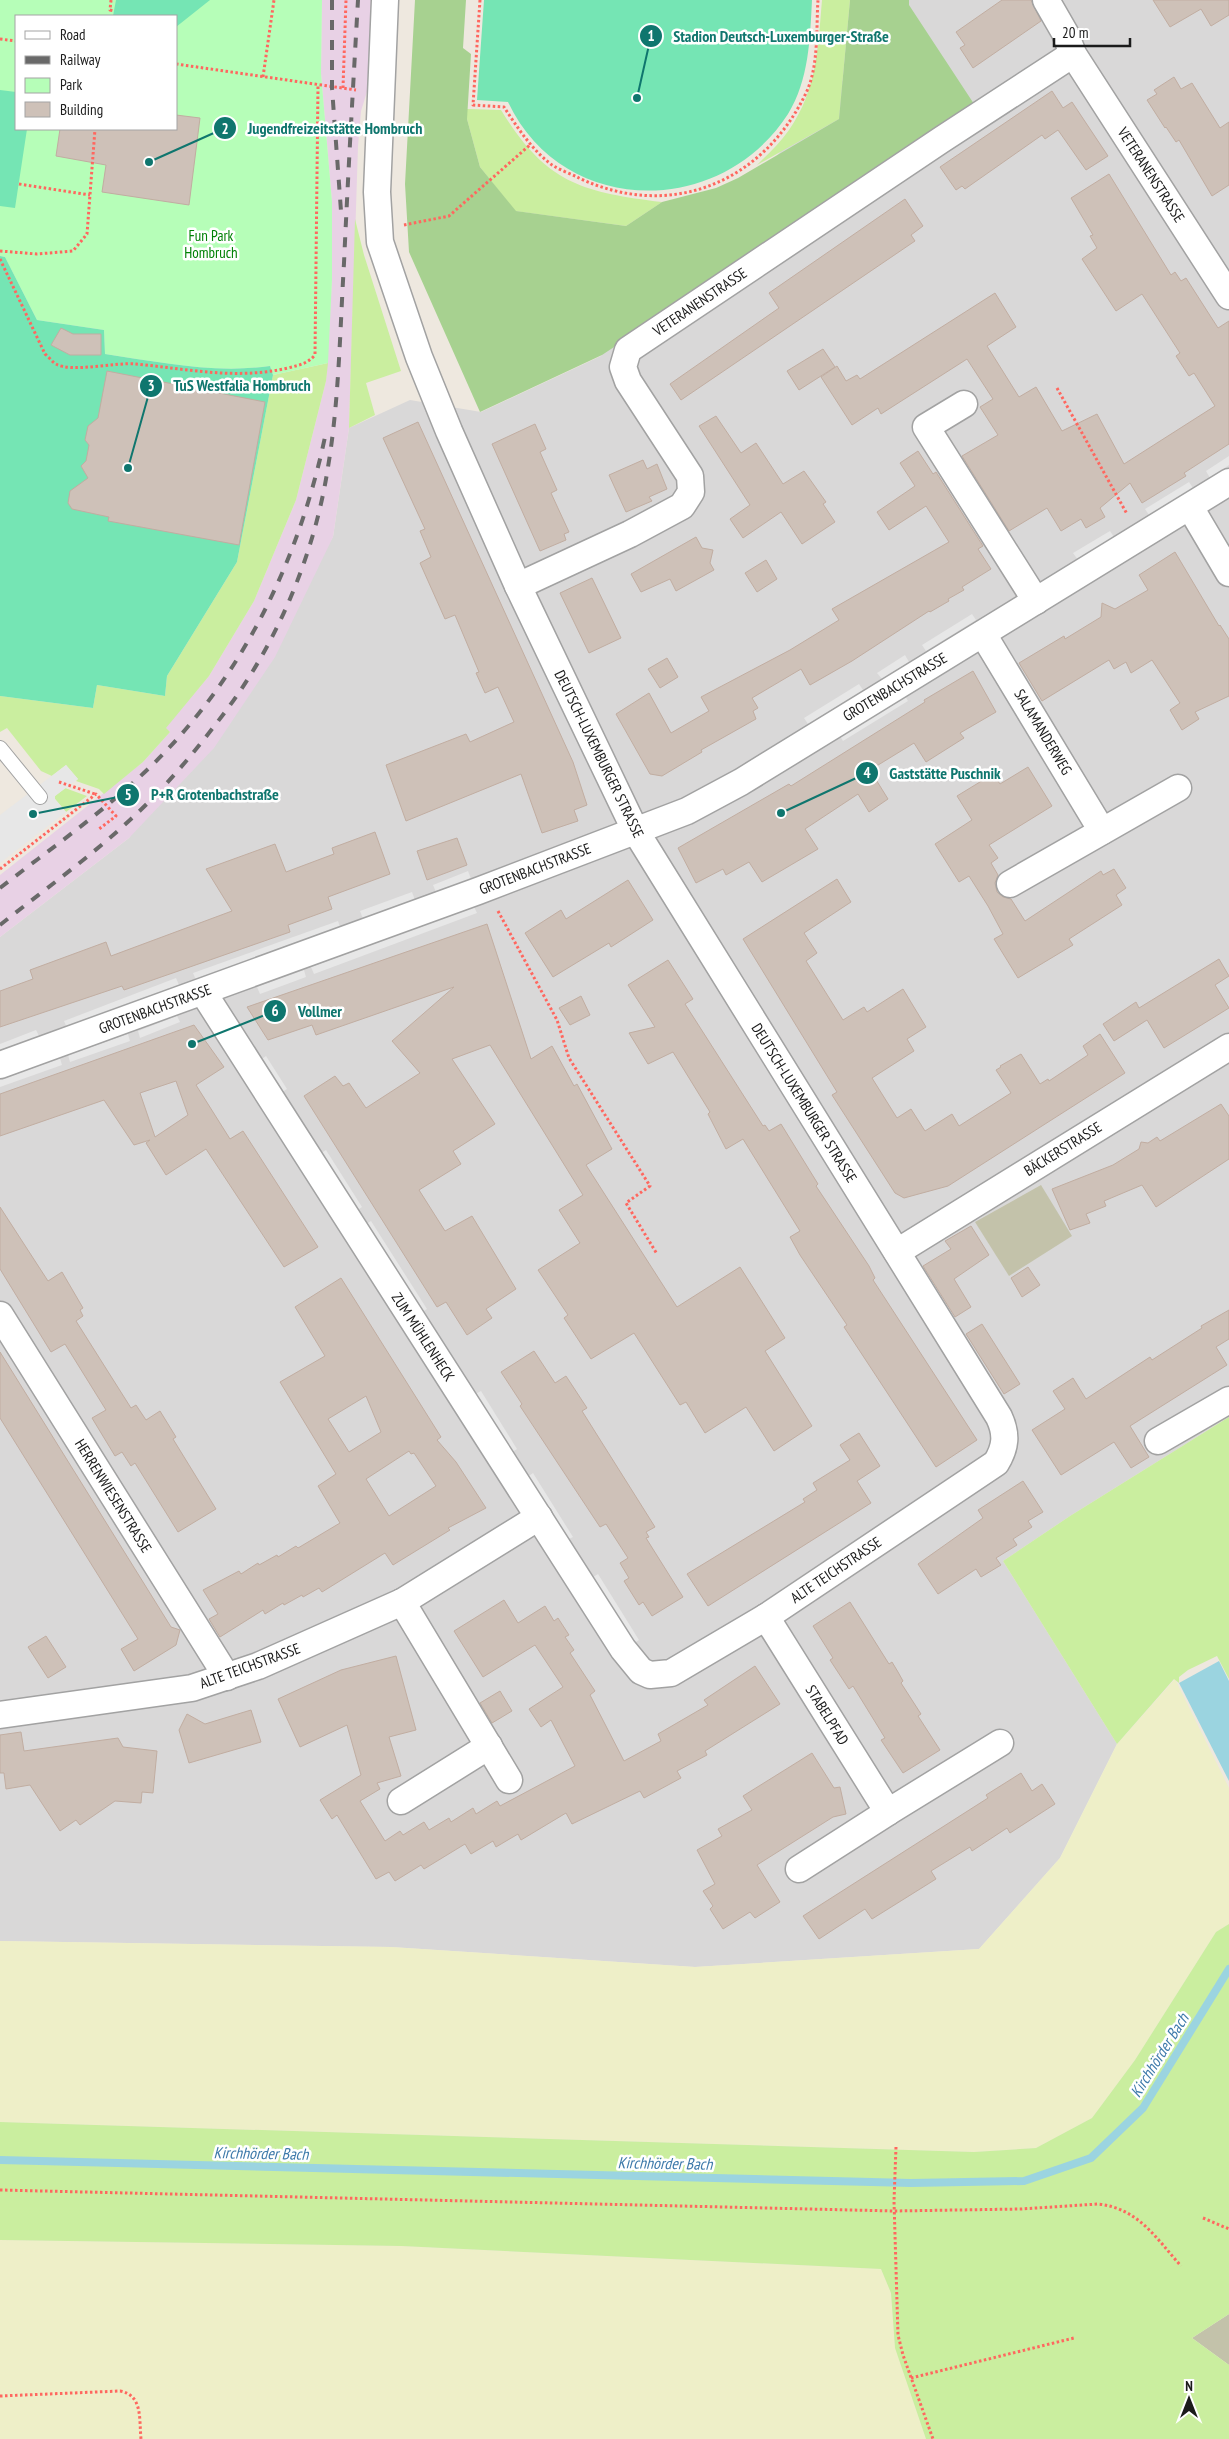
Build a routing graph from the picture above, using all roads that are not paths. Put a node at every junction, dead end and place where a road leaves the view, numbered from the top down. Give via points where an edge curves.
1 (385, 0) edge
2 (1046, 0) edge
3 (1073, 54) junction
4 (1229, 296) edge
5 (964, 404) dead end
6 (1229, 482) edge
7 (1190, 507) junction
8 (1229, 573) edge
9 (518, 586) junction
10 (1036, 601) junction
11 (983, 634) junction
12 (0, 748) edge
13 (1178, 788) dead end
14 (40, 797) dead end
15 (635, 830) junction
16 (1102, 831) junction
17 (1010, 884) dead end
18 (203, 992) junction
19 (1229, 1047) edge
20 (0, 1065) edge
21 (897, 1252) junction
22 (2, 1323) edge
23 (1229, 1400) edge
24 (1005, 1441) joint
25 (1158, 1441) dead end
26 (539, 1517) junction
27 (402, 1602) junction
28 (766, 1617) junction
29 (650, 1675) joint
30 (227, 1678) junction
31 (0, 1715) edge
32 (1000, 1743) dead end
33 (489, 1746) junction
34 (509, 1780) dead end
35 (400, 1801) dead end
36 (888, 1812) junction
37 (799, 1869) dead end

1 - 9 street, DEUTSCH-LUXEMBURGER STRASSE via 379,93 377,192 380,242 418,357
2 - 3 street, VETERANENSTRASSE
3 - 4 street, VETERANENSTRASSE
3 - 9 street, VETERANENSTRASSE via 628,350 623,367 628,380 690,476 691,492 682,506 673,511
5 - 10 street via 926,427
6 - 7 street, GROTENBACHSTRASSE
7 - 8 street
7 - 10 street, GROTENBACHSTRASSE
9 - 15 street, DEUTSCH-LUXEMBURGER STRASSE
10 - 11 street, GROTENBACHSTRASSE
11 - 15 street, GROTENBACHSTRASSE via 741,782 687,811
11 - 16 street, SALAMANDERWEG
12 - 14 lane
13 - 16 street
15 - 18 street, GROTENBACHSTRASSE
15 - 21 street, DEUTSCH-LUXEMBURGER STRASSE
16 - 17 street
18 - 20 street, GROTENBACHSTRASSE
18 - 26 street, ZUM MÜHLENHECK
19 - 21 street, BÄCKERSTRASSE
21 - 24 street, DEUTSCH-LUXEMBURGER STRASSE via 999,1417
22 - 30 street, HERRENWIESENSTRASSE
23 - 25 street
24 - 28 street, ALTE TEICHSTRASSE via 996,1462
26 - 27 street, ALTE TEICHSTRASSE
26 - 29 street, ZUM MÜHLENHECK via 629,1657 641,1671
27 - 30 street, ALTE TEICHSTRASSE
27 - 33 street
28 - 29 street, ALTE TEICHSTRASSE via 671,1673
28 - 36 street, STABELPFAD
30 - 31 street, ALTE TEICHSTRASSE via 192,1688
32 - 36 street
33 - 34 street
33 - 35 street
36 - 37 street

